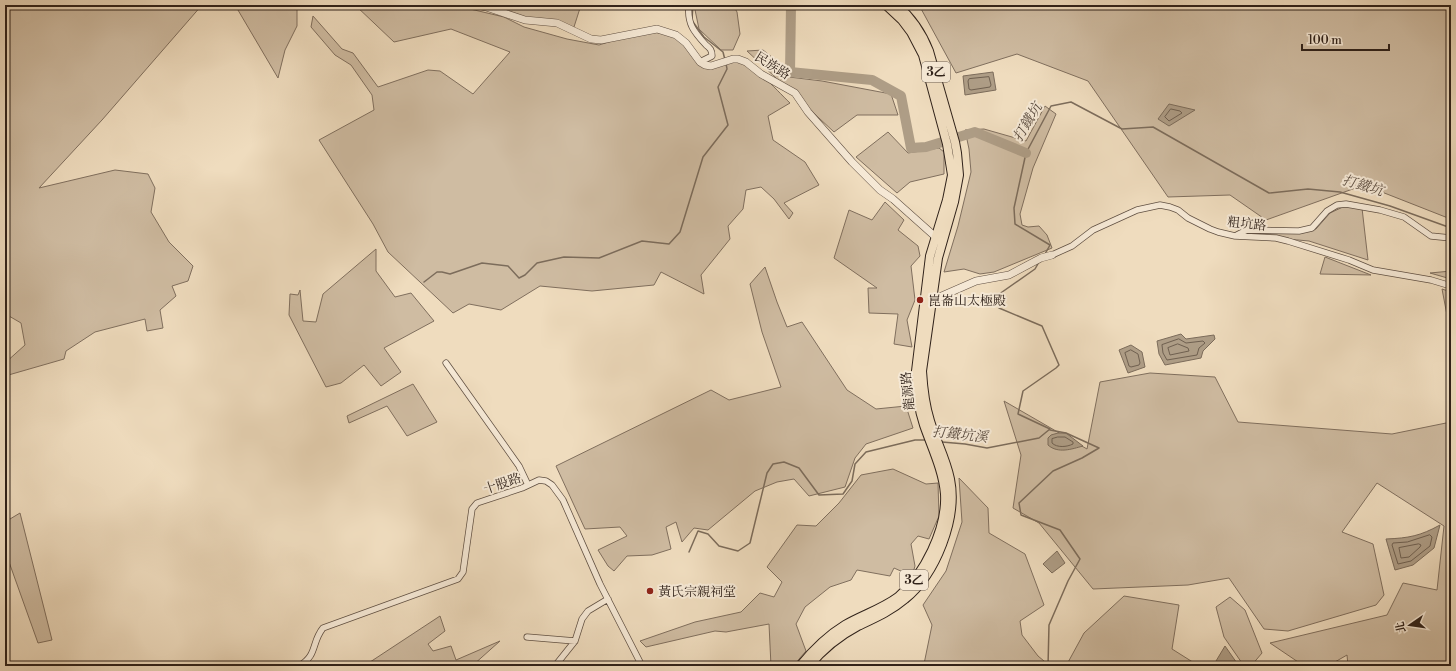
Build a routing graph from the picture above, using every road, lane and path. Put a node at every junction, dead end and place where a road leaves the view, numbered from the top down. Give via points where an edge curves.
1 (477, 5) edge
2 (689, 5) edge
3 (886, 5) edge
4 (897, 5) edge
5 (905, 18) junction
6 (700, 62) junction
7 (1235, 236) junction
8 (1451, 238) edge
9 (939, 240) junction
10 (1052, 255) joint
11 (1451, 286) edge
12 (932, 300) junction
13 (924, 303) junction
14 (446, 363) dead end
15 (933, 441) junction
16 (528, 485) junction
17 (608, 599) junction
18 (527, 637) dead end
19 (575, 641) junction
20 (299, 666) edge
21 (555, 666) edge
22 (642, 666) edge
23 (800, 666) edge
24 (810, 666) edge

1 - 6 street via 525,20 557,23 590,39 601,40 657,29 676,35 686,43
2 - 6 street via 688,15 695,33 712,51 712,56
3 - 5 main road, 3乙
4 - 5 main road, 3乙
5 - 9 main road, 龍源路 / 3乙 via 923,55 951,143 952,175
6 - 9 street, 民族路 via 712,66 733,59 746,62 761,74 795,93 808,112 852,162 880,190
7 - 8 street via 1247,230 1299,231 1312,228 1327,211 1337,205 1346,204 1404,217 1431,236
7 - 10 street, 粗坑路 via 1210,229 1178,210 1160,205 1137,210 1093,230 1072,246
7 - 11 street, 粗坑路 via 1276,238 1373,270
9 - 12 main road, 3乙
9 - 13 main road, 龍源路 / 3乙 via 930,256
10 - 12 street via 1009,275 976,281
12 - 13 street
12 - 15 main road, 3乙 via 922,371
13 - 15 main road, 龍源路 / 3乙 via 916,359 916,388 919,407
14 - 16 street via 519,466
15 - 23 main road, 龍源路 / 3乙 via 943,480 944,513 935,544 921,570 906,590 832,633
15 - 24 main road, 3乙 via 950,480 951,496 946,532 927,574 911,595 887,612 837,639 819,654
16 - 17 street, 十股路 via 539,480 546,481 563,500
16 - 20 street, 十股路 via 477,503 472,509 463,572 458,579 323,628 317,635 314,650 307,661
17 - 19 street via 588,610 582,619
17 - 22 street, 十股路
18 - 19 street
19 - 21 street

